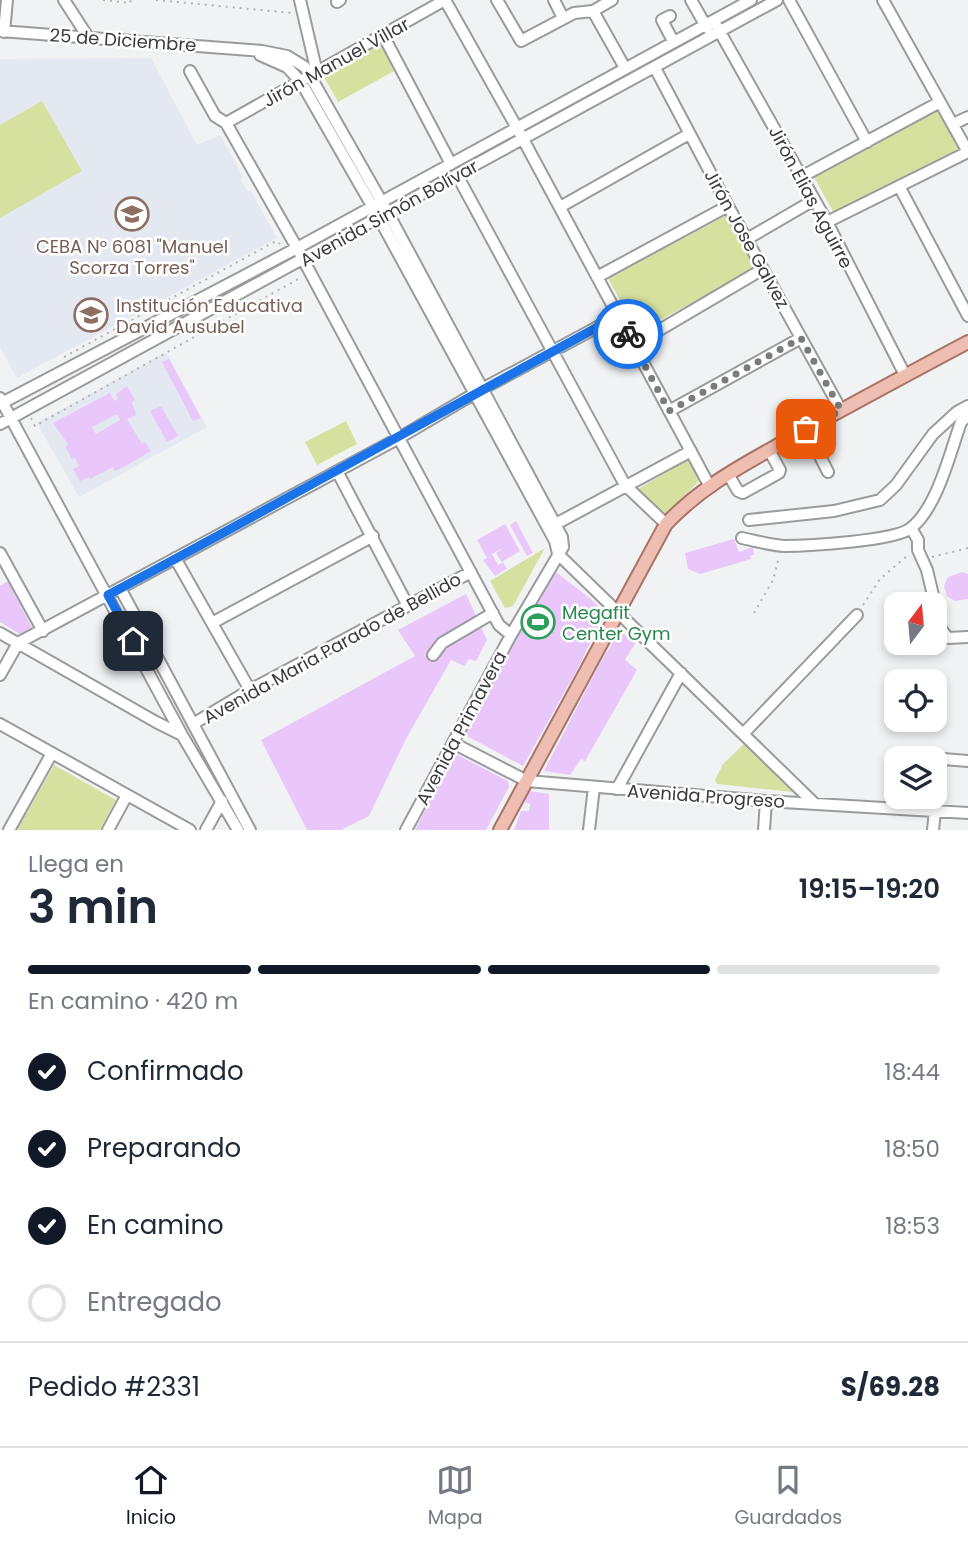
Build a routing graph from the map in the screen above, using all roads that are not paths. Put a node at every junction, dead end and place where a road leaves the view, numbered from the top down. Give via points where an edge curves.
1 (7, 0) edge
2 (64, 0) edge
3 (291, 0) edge
4 (300, 0) edge
5 (445, 0) edge
6 (497, 0) edge
7 (554, 0) edge
8 (612, 0) edge
9 (691, 0) edge
10 (751, 0) edge
11 (777, 0) edge
12 (789, 0) edge
13 (883, 0) edge
14 (593, 11) junction
15 (303, 15) junction
16 (670, 16) dead end
17 (563, 18) junction
18 (709, 22) junction
19 (2, 31) edge
20 (716, 34) junction
21 (383, 35) junction
22 (88, 37) junction
23 (673, 41) junction
24 (625, 68) junction
25 (655, 68) junction
26 (190, 71) dead end
27 (310, 77) junction
28 (940, 102) junction
29 (968, 117) edge
30 (226, 123) junction
31 (953, 124) junction
32 (517, 128) junction
33 (689, 134) junction
34 (523, 139) junction
35 (867, 142) junction
36 (968, 152) edge
37 (451, 164) junction
38 (457, 175) junction
39 (802, 177) junction
40 (900, 186) junction
41 (814, 200) junction
42 (377, 204) junction
43 (728, 206) junction
44 (560, 207) junction
45 (383, 216) junction
46 (827, 222) junction
47 (747, 239) junction
48 (297, 248) junction
49 (304, 260) junction
50 (763, 269) junction
51 (597, 277) junction
52 (618, 316) junction
53 (968, 316) edge
54 (801, 338) junction
55 (968, 342) edge
56 (116, 343) junction
57 (634, 345) junction
58 (553, 351) junction
59 (124, 357) junction
60 (905, 375) junction
61 (484, 388) junction
62 (473, 394) junction
63 (1, 402) edge
64 (968, 406) edge
65 (841, 410) junction
66 (669, 411) junction
67 (968, 416) edge
68 (11, 418) junction
69 (0, 424) edge
70 (806, 429) junction
71 (398, 438) junction
72 (769, 450) junction
73 (691, 451) junction
74 (337, 471) junction
75 (828, 472) dead end
76 (729, 474) junction
77 (625, 485) junction
78 (709, 485) junction
79 (749, 520) dead end
80 (666, 524) junction
81 (552, 526) junction
82 (911, 528) junction
83 (373, 536) junction
84 (742, 538) dead end
85 (0, 553) edge
86 (558, 554) junction
87 (175, 558) junction
88 (471, 572) junction
89 (120, 588) junction
90 (108, 595) junction
91 (408, 606) junction
92 (493, 612) junction
93 (618, 612) junction
94 (857, 615) road end
95 (212, 623) junction
96 (43, 631) junction
97 (0, 633) edge
98 (511, 635) junction
99 (968, 638) edge
100 (18, 643) junction
101 (433, 655) dead end
102 (681, 673) junction
103 (0, 675) edge
104 (250, 690) junction
105 (0, 724) edge
106 (193, 724) junction
107 (182, 734) junction
108 (743, 734) junction
109 (453, 743) junction
110 (52, 753) junction
111 (968, 761) edge
112 (527, 781) junction
113 (594, 787) junction
114 (617, 789) junction
115 (127, 795) junction
116 (222, 801) junction
117 (766, 801) junction
118 (815, 804) junction
119 (934, 811) junction
120 (968, 813) edge
121 (9, 830) edge
122 (108, 830) edge
123 (190, 830) edge
124 (206, 830) edge
125 (238, 830) edge
126 (250, 830) edge
127 (406, 830) edge
128 (500, 830) edge
129 (589, 830) edge
130 (764, 830) edge
131 (933, 830) edge

1 - 19 street
2 - 22 street
3 - 15 street
4 - 15 street
5 - 21 street, Jirón Manuel Villar
5 - 32 street
6 - 17 street via 522,41
7 - 17 street
8 - 14 street
9 - 18 street, Jirón Elias Aguirre
10 - 18 street, Avenida Simón Bolívar
11 - 20 street, Avenida Simón Bolívar
12 - 35 street
13 - 28 street
14 - 17 street
14 - 24 street
15 - 27 street
16 - 23 street via 662,20
18 - 20 street, Jirón Elias Aguirre
18 - 23 street, Avenida Simón Bolívar
19 - 22 street, 25 de Diciembre
20 - 25 street, Avenida Simón Bolívar
20 - 39 street, Jirón Elias Aguirre
21 - 27 street, Jirón Manuel Villar
21 - 37 street
22 - 27 street, 25 de Diciembre via 245,50
23 - 24 street, Avenida Simón Bolívar
24 - 32 street, Avenida Simón Bolívar
25 - 33 street, Jirón Jose Galvez
25 - 34 street, Avenida Simón Bolívar
26 - 30 street via 215,116
27 - 30 street, Jirón Manuel Villar
27 - 42 street
28 - 31 street
28 - 35 street
29 - 31 street
30 - 48 street
31 - 36 street
32 - 34 street
32 - 37 street, Avenida Simón Bolívar
33 - 43 street, Jirón Jose Galvez
33 - 44 street
34 - 38 street, Avenida Simón Bolívar
34 - 44 street
35 - 39 street
36 - 40 street
37 - 42 street, Avenida Simón Bolívar
38 - 45 street, Avenida Simón Bolívar
38 - 58 street
39 - 41 street, Jirón Elias Aguirre
40 - 46 street
40 - 53 street
41 - 46 street, Jirón Elias Aguirre
41 - 47 street
42 - 45 street
42 - 48 street, Avenida Simón Bolívar
43 - 47 street, Jirón Jose Galvez
43 - 51 street
44 - 51 street
45 - 49 street, Avenida Simón Bolívar
45 - 61 street
45 - 62 street
46 - 60 street, Jirón Elias Aguirre
47 - 50 street, Jirón Jose Galvez
48 - 49 street
48 - 56 street, Avenida Simón Bolívar
49 - 59 street, Avenida Simón Bolívar
49 - 71 street
50 - 54 street, Jirón Jose Galvez
50 - 57 street
51 - 52 street
52 - 57 street
52 - 58 street
54 - 65 street, Jirón Jose Galvez
54 - 66 street
55 - 60 main road
56 - 59 street
56 - 63 street, Avenida Simón Bolívar
57 - 66 street
58 - 61 street
58 - 77 street
59 - 68 street, Avenida Simón Bolívar
60 - 65 main road
61 - 62 street
61 - 81 street
62 - 71 street
62 - 81 street
63 - 68 street
64 - 79 street via 933,434 880,500 834,511
65 - 70 main road
66 - 73 street
67 - 82 street via 961,422 930,504
68 - 69 street, Avenida Simón Bolívar
68 - 90 street
70 - 72 main road
70 - 75 street
71 - 74 street
71 - 88 street
72 - 76 main road
72 - 76 street via 779,473 743,493
73 - 77 street
73 - 78 street
74 - 83 street
74 - 87 street
76 - 78 main road
77 - 80 street
77 - 81 street
78 - 80 main road
80 - 93 main road
81 - 86 street
82 - 84 street via 900,534 825,544 782,545
82 - 99 street via 941,629 948,638
83 - 91 street
83 - 95 street
85 - 96 street
86 - 93 street
86 - 98 street, Avenida Primavera
87 - 89 street
87 - 95 street
88 - 91 street, Avenida Maria Parado de Bellido
88 - 92 street
89 - 90 street
89 - 106 street
90 - 96 street
90 - 107 street
91 - 104 street, Avenida Maria Parado de Bellido
92 - 98 street
92 - 101 street via 442,643
93 - 102 street
93 - 112 main road
94 - 108 street
95 - 104 street
96 - 100 street
97 - 100 street
98 - 109 street, Avenida Primavera
100 - 103 street
100 - 107 street
102 - 108 street
102 - 114 street
104 - 106 street, Avenida Maria Parado de Bellido
105 - 110 street
106 - 126 street
107 - 116 street
108 - 118 street
109 - 112 street, Avenida Progreso
109 - 127 street, Avenida Primavera
110 - 115 street
110 - 121 street
111 - 119 street via 940,762
112 - 113 street, Avenida Progreso
112 - 128 main road
113 - 114 street, Avenida Progreso
113 - 129 street
114 - 117 street, Avenida Progreso
115 - 122 street
115 - 123 street
116 - 124 street
116 - 125 street
117 - 118 street, Avenida Progreso
117 - 130 street
118 - 119 street, Avenida Progreso
119 - 120 street, Avenida Progreso
119 - 131 street

